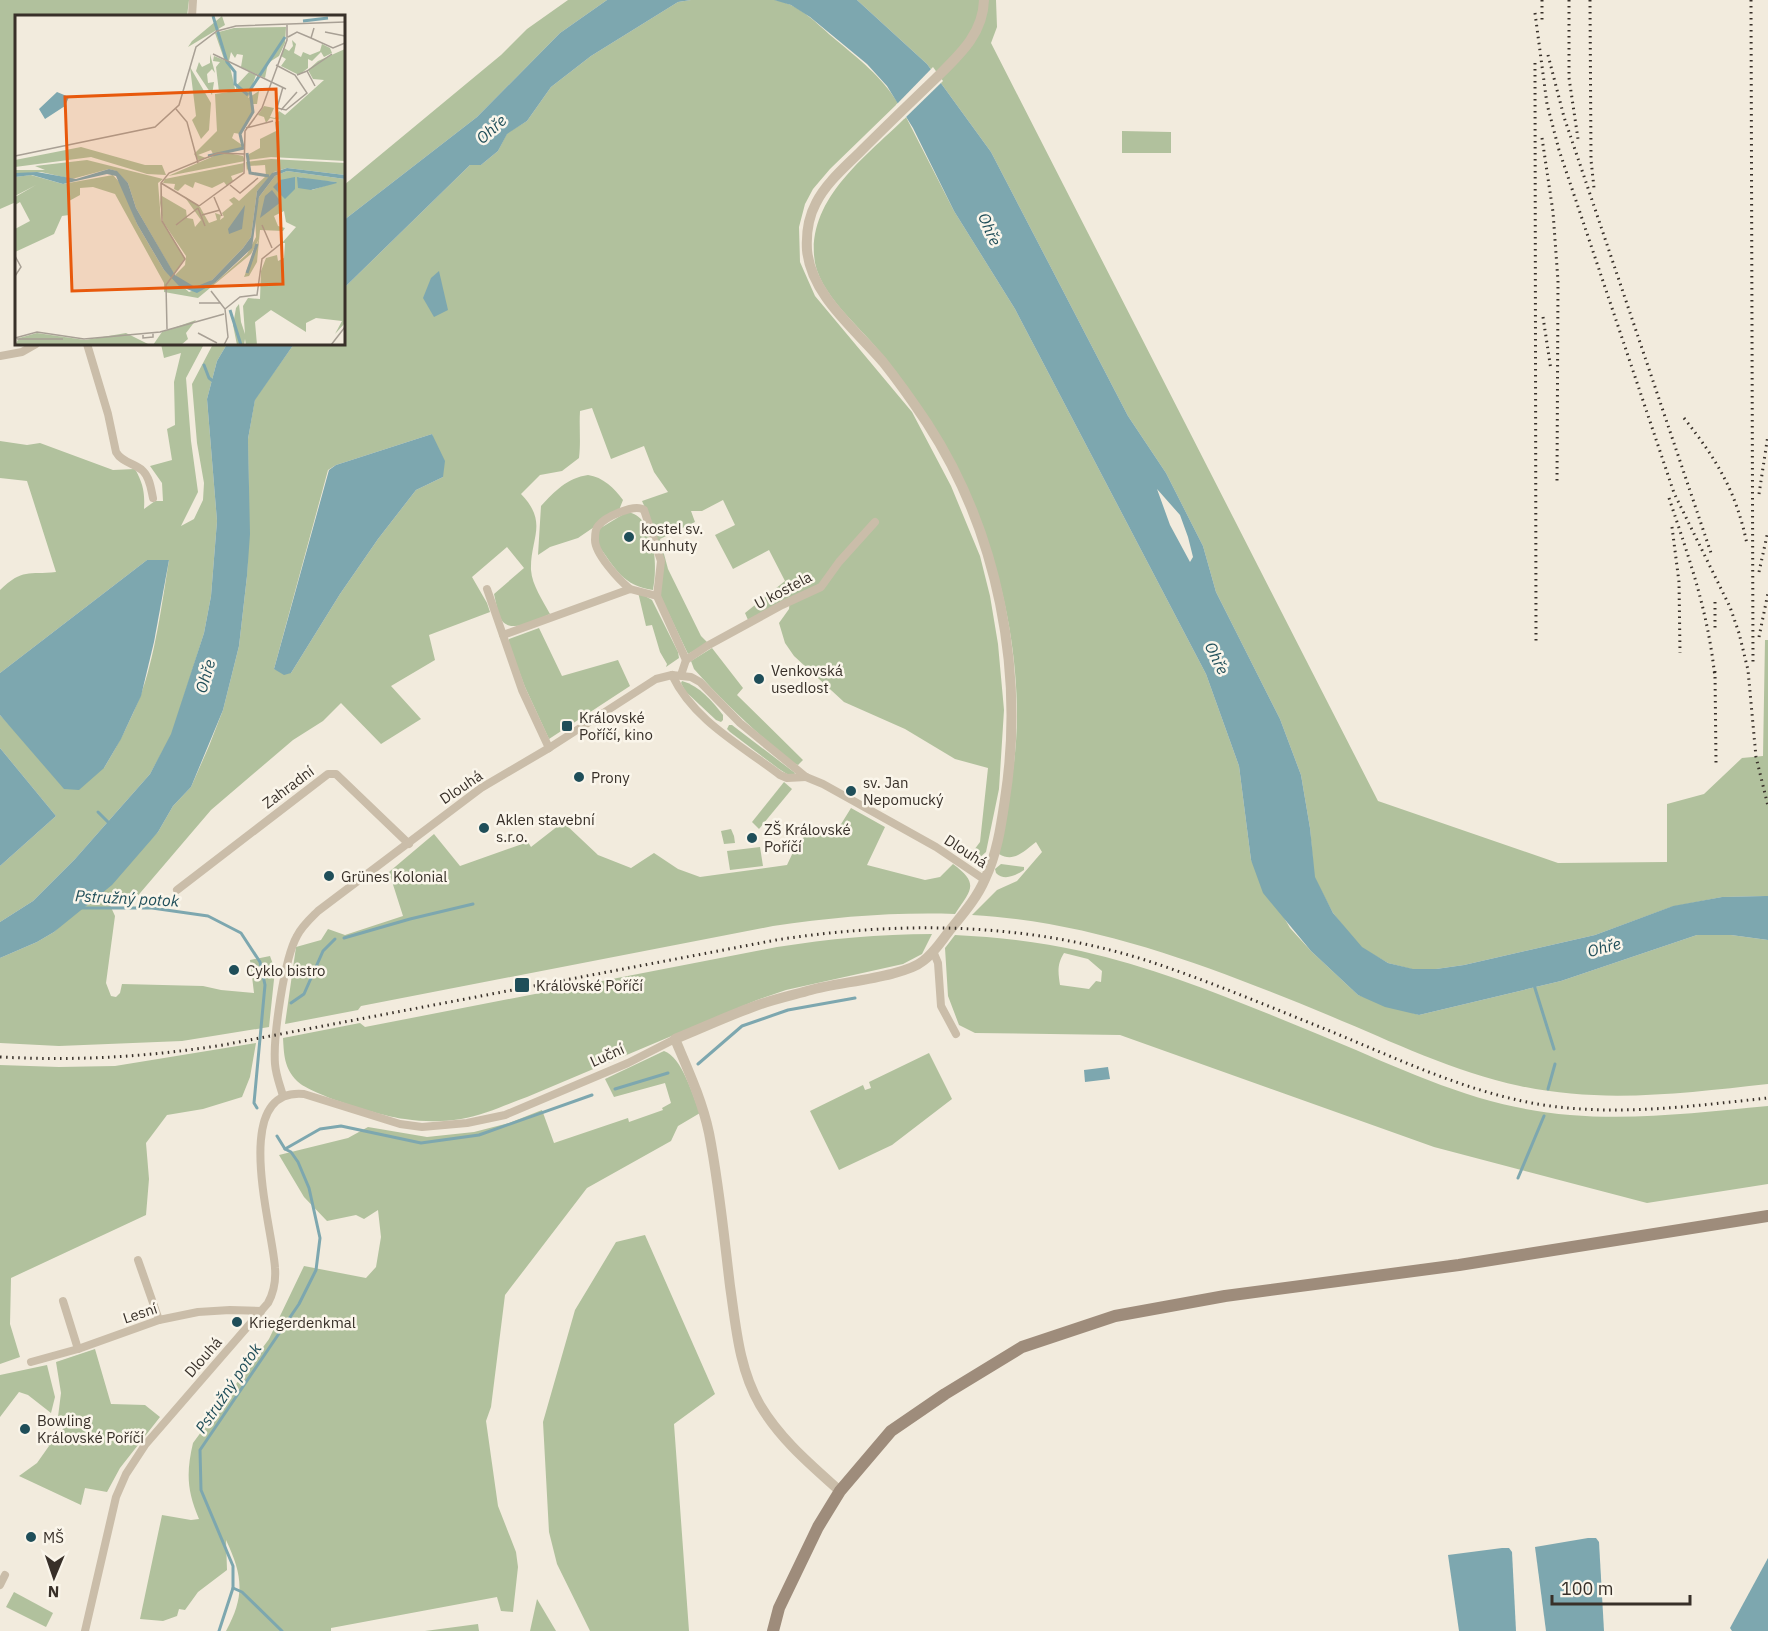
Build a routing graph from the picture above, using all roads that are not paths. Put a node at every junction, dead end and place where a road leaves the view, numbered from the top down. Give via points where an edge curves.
1 (193, 0) edge
2 (984, 0) edge
3 (192, 15) edge
4 (34, 345) edge
5 (87, 345) edge
6 (0, 356) edge
7 (153, 498) dead end
8 (875, 522) dead end
9 (487, 589) dead end
10 (630, 589) junction
11 (657, 596) junction
12 (503, 635) junction
13 (686, 660) junction
14 (677, 675) junction
15 (549, 748) junction
16 (806, 777) junction
17 (410, 844) junction
18 (985, 880) junction
19 (177, 890) dead end
20 (933, 951) junction
21 (956, 1034) dead end
22 (675, 1039) junction
23 (284, 1096) junction
24 (1768, 1216) edge
25 (138, 1260) dead end
26 (63, 1301) dead end
27 (261, 1311) junction
28 (159, 1320) junction
29 (78, 1349) junction
30 (31, 1362) dead end
31 (840, 1491) junction
32 (5, 1575) dead end
33 (0, 1585) edge
34 (85, 1631) edge
35 (773, 1631) edge

1 - 3 street
2 - 18 street, Luční via 979,26 963,51 823,192 809,220 807,250 821,290 898,381 939,441 988,558 1003,623 1012,714 1004,810
4 - 6 street
5 - 7 street via 116,452 142,470
8 - 13 street, U kostela via 821,587
9 - 12 street
10 - 11 street
10 - 11 street via 616,578 594,537 603,522 638,507 644,510 661,561
10 - 12 street
11 - 13 street
12 - 15 street via 522,690
13 - 14 street
14 - 15 street, Dlouhá via 647,684
14 - 16 street, Dlouhá via 700,682 740,723
14 - 16 street, Dlouhá via 678,687 696,711 736,744 780,775
15 - 17 street, Dlouhá via 481,788
16 - 18 street, Dlouhá via 936,847
17 - 19 street, Zahradní via 336,774 328,774
17 - 23 street, Dlouhá via 302,927 290,952 275,1051
18 - 20 street, Luční
20 - 21 street via 938,963 941,1006
20 - 22 street, Luční via 922,963 900,972 816,988 758,1005
22 - 23 street, Luční via 505,1115 467,1123 422,1127 400,1124 310,1095
22 - 31 street via 699,1096 709,1134 738,1345 749,1381 776,1429
23 - 27 street, Dlouhá via 267,1114 259,1159 276,1268 273,1293
24 - 31 main road via 1459,1265 1225,1296 1115,1316 1022,1347 945,1394 891,1431
25 - 28 street
26 - 29 street
27 - 28 street, Lesní via 198,1312
27 - 34 street, Dlouhá via 145,1445 126,1474 116,1497
28 - 29 street, Lesní
29 - 30 street, Lesní
31 - 35 main road via 779,1608
32 - 33 street

